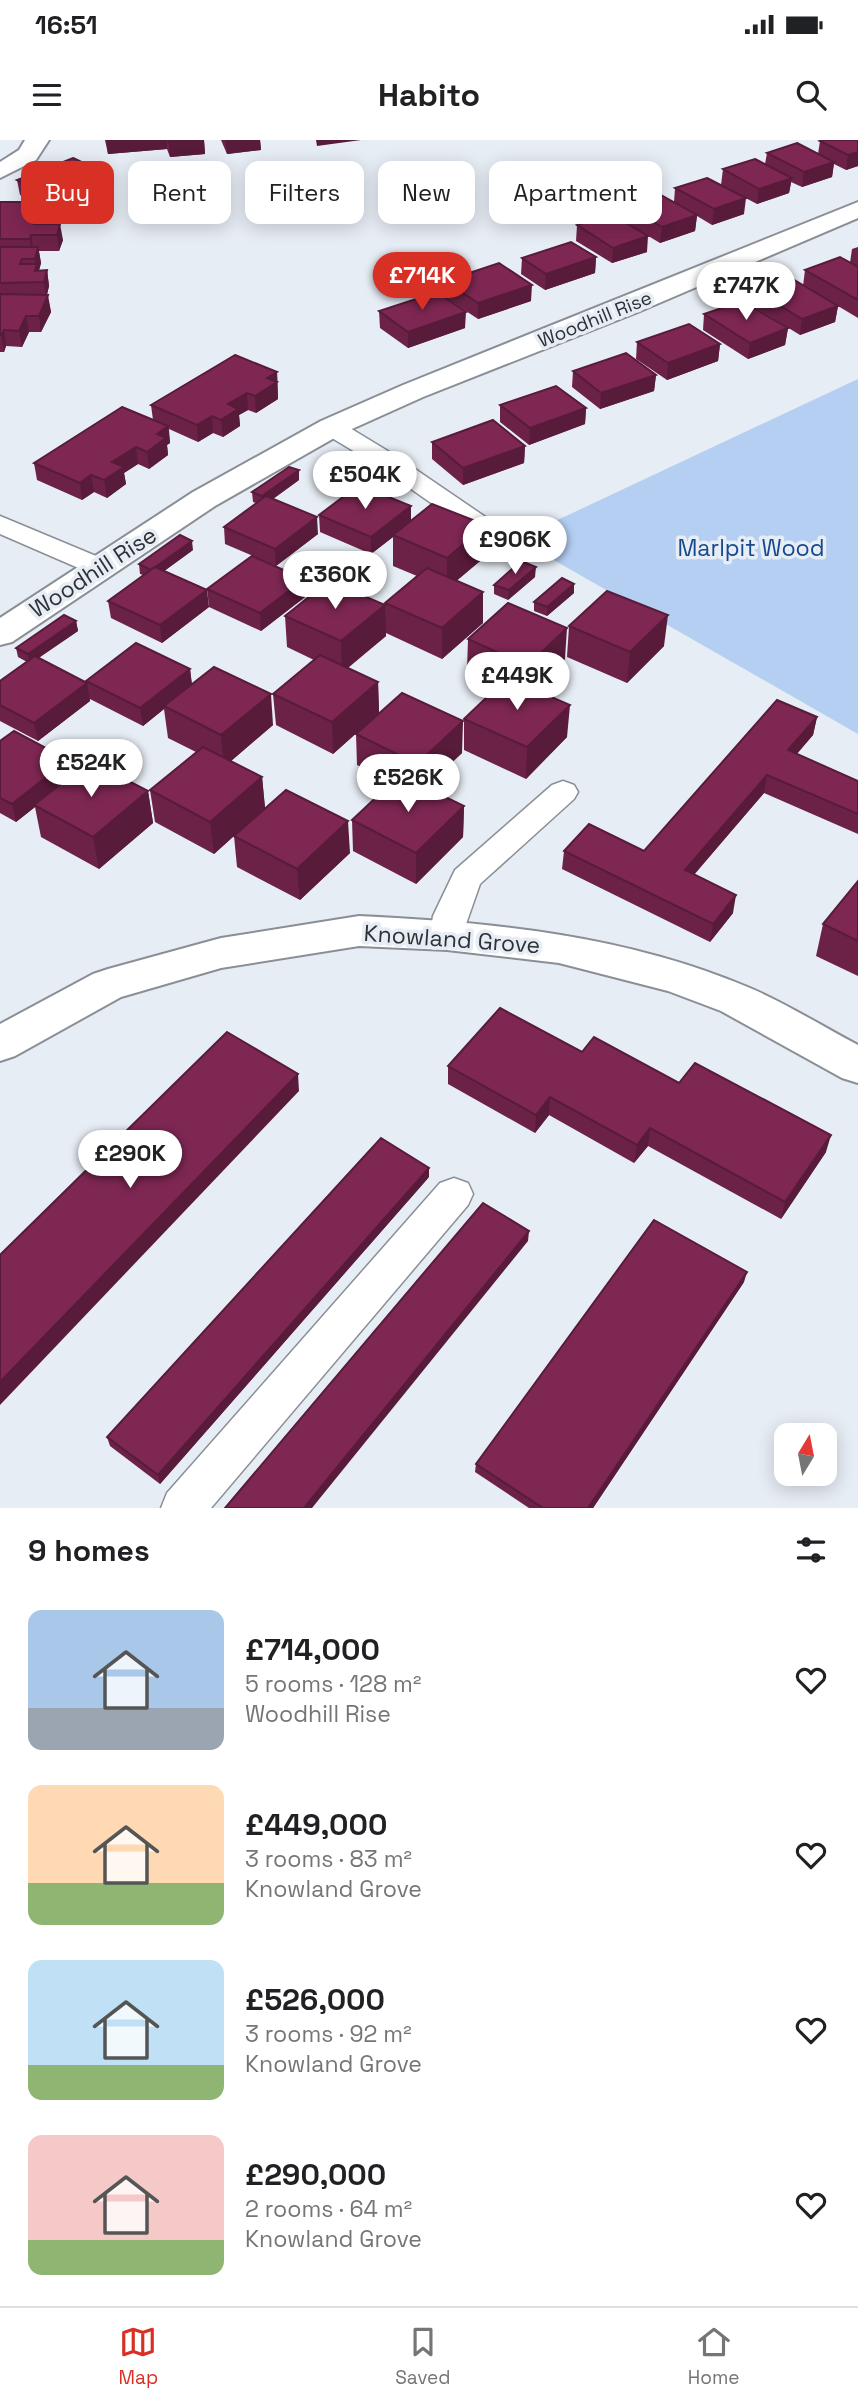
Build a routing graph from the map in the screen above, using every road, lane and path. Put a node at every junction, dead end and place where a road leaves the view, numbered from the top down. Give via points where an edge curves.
1 (37, 140) edge
2 (0, 172) edge
3 (858, 209) edge
4 (331, 428) junction
5 (387, 461) junction
6 (353, 485) dead end
7 (0, 524) edge
8 (497, 537) dead end
9 (99, 567) junction
10 (0, 634) edge
11 (563, 792) dead end
12 (447, 935) junction
13 (0, 1044) edge
14 (858, 1066) edge
15 (454, 1194) dead end
16 (183, 1508) edge

1 - 2 street via 21,161
3 - 4 street, Woodhill Rise
4 - 5 lane
4 - 9 street, Woodhill Rise via 268,461
5 - 6 lane
5 - 8 lane
7 - 9 lane
9 - 10 street, Woodhill Rise
11 - 12 lane via 466,878
12 - 13 street, Knowland Grove via 359,930 221,953 108,985
12 - 14 street, Knowland Grove via 559,948 676,977 736,1000
15 - 16 lane

